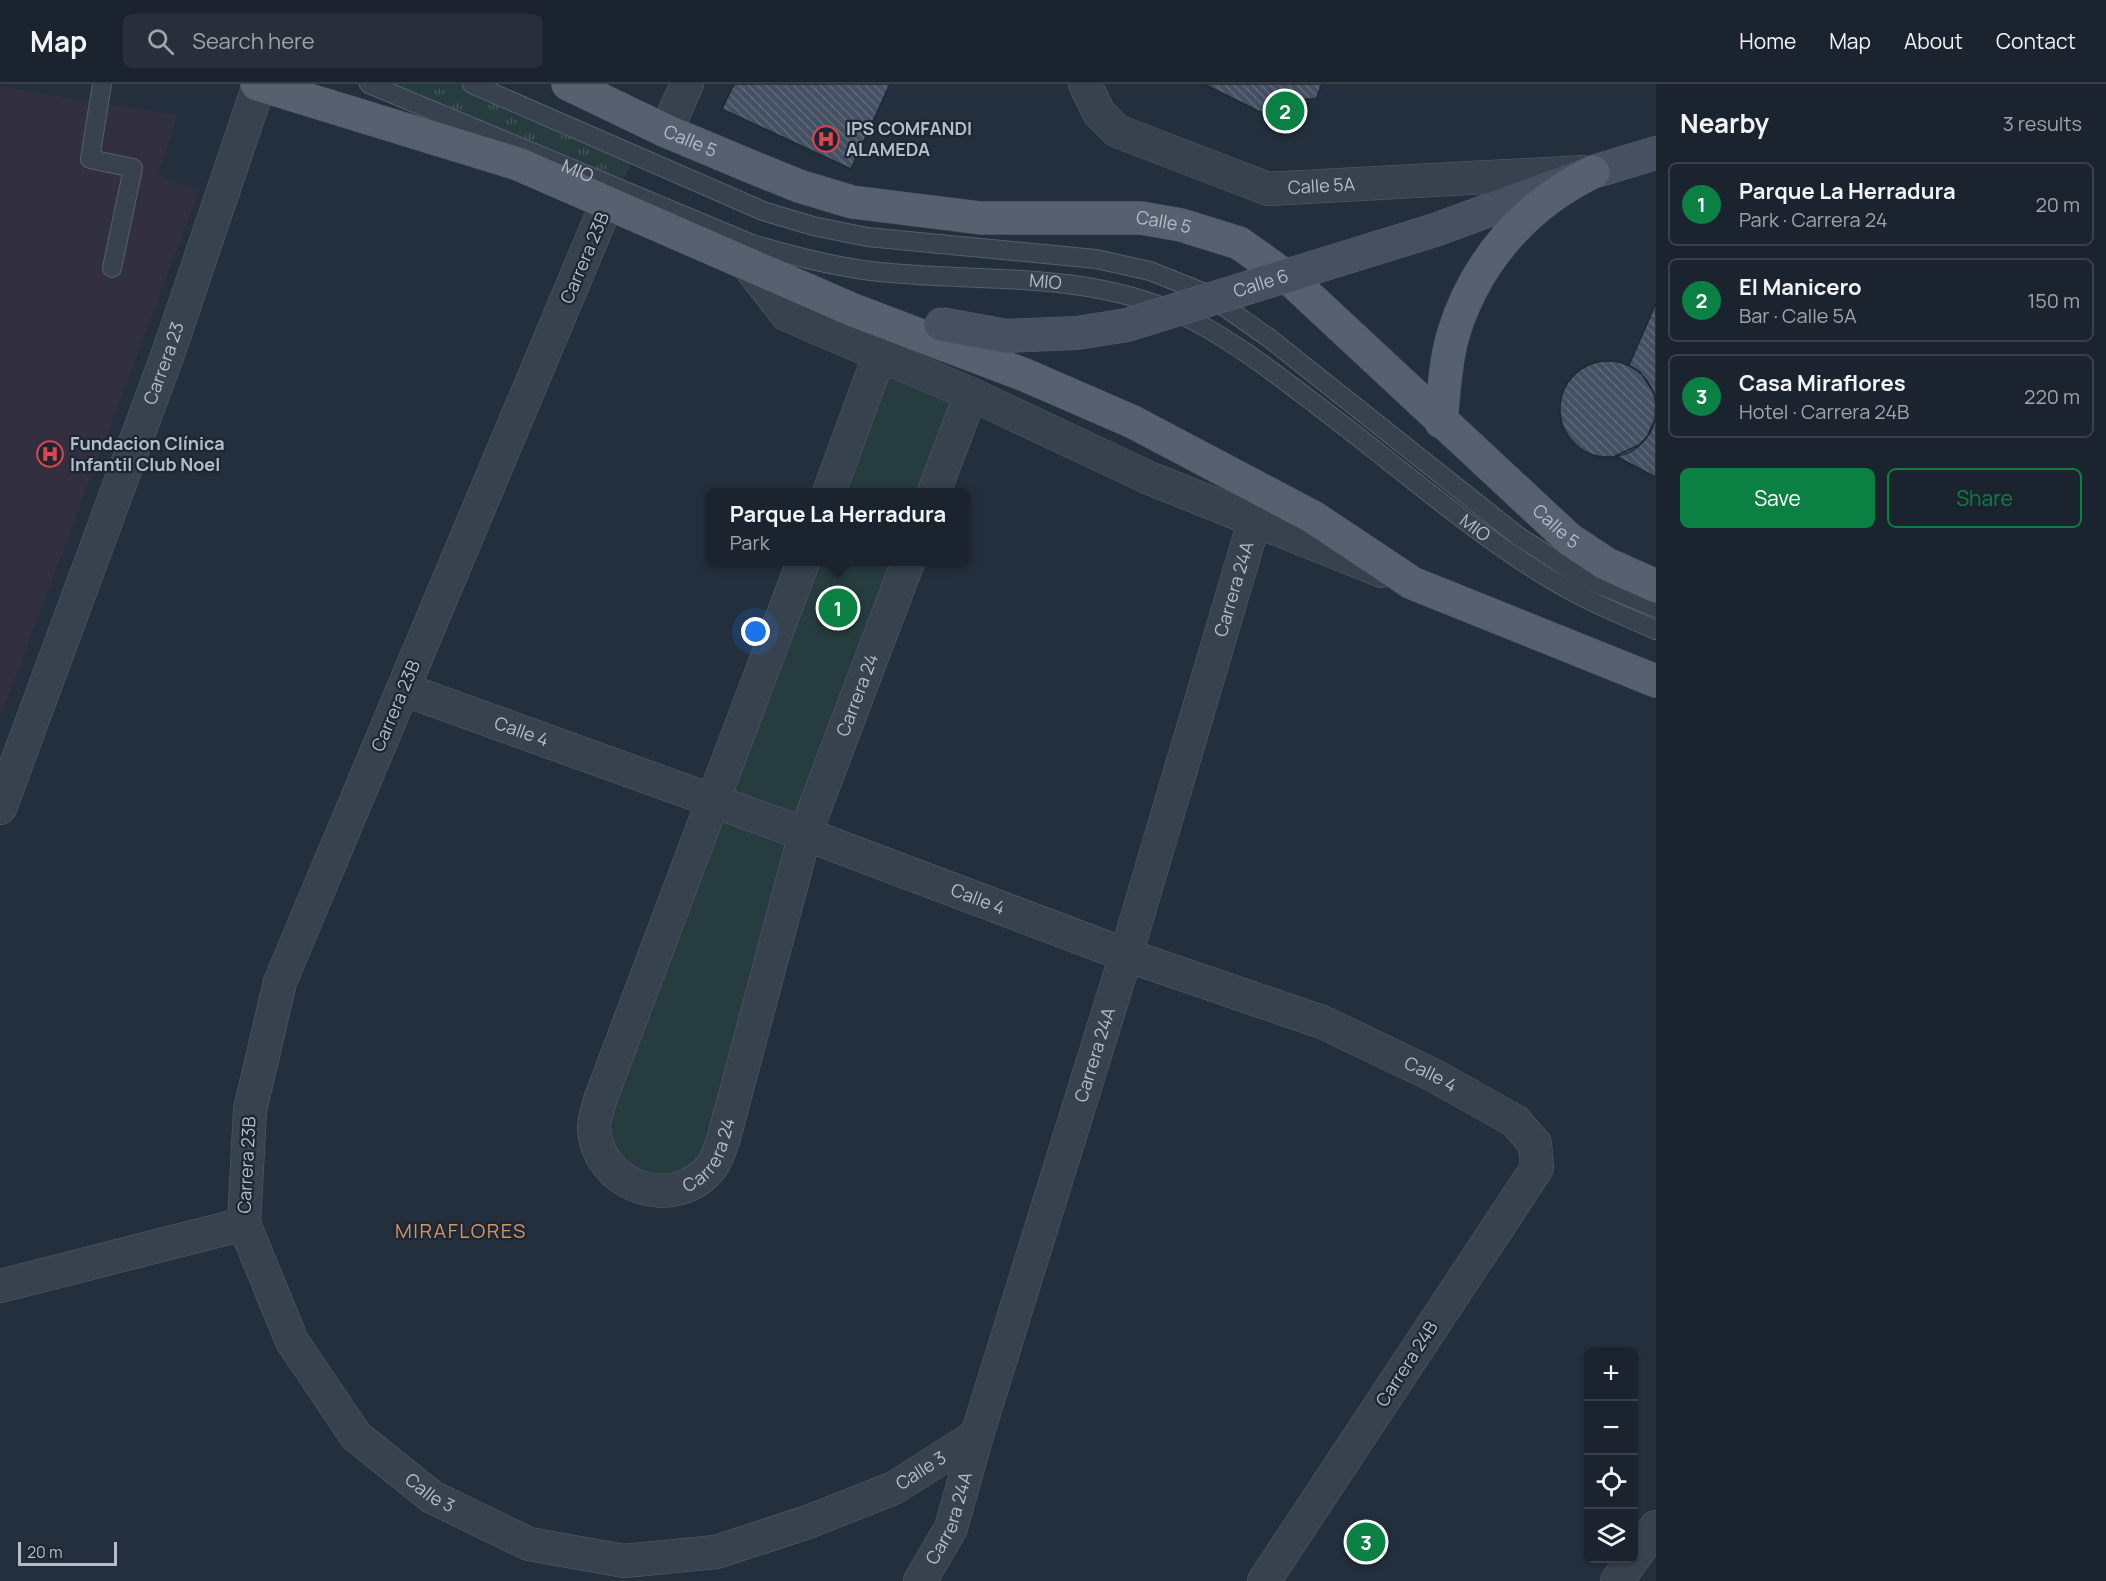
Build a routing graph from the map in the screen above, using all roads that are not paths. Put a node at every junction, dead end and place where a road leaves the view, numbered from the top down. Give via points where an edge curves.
1 (102, 84) edge
2 (258, 84) edge
3 (369, 84) edge
4 (472, 84) edge
5 (568, 84) edge
6 (687, 84) edge
7 (1085, 84) edge
8 (666, 131) junction
9 (1656, 153) edge
10 (1593, 172) junction
11 (608, 203) junction
12 (748, 265) junction
13 (112, 268) dead end
14 (938, 333) junction
15 (879, 356) junction
16 (971, 394) junction
17 (1441, 422) junction
18 (830, 488) edge
19 (936, 488) edge
20 (1254, 522) junction
21 (801, 566) edge
22 (906, 566) edge
23 (1412, 583) junction
24 (1656, 586) edge
25 (1656, 608) edge
26 (1656, 630) edge
27 (1656, 681) edge
28 (403, 689) junction
29 (714, 802) junction
30 (0, 808) edge
31 (805, 834) junction
32 (1126, 955) junction
33 (1535, 1144) joint
34 (244, 1224) junction
35 (0, 1286) edge
36 (976, 1435) junction
37 (1656, 1527) edge
38 (920, 1581) edge
39 (1264, 1581) edge
40 (1617, 1581) edge

1 - 13 lane via 90,159 133,168
2 - 11 main road via 518,164
2 - 30 street, Carrera 23 via 169,351
3 - 26 lane, MIO via 752,244 871,271 1022,278 1091,288 1135,298 1192,320 1255,358 1508,550 1573,592
4 - 25 lane, MIO via 763,211 813,226 867,237 1096,259 1150,271 1205,293 1269,338 1518,536 1583,578
5 - 8 main road, Calle 5
6 - 8 street
7 - 10 street, Calle 5A via 1099,113 1117,131 1268,189
8 - 17 main road, Calle 5 via 799,186 852,202 981,218 1141,218 1181,225 1239,243 1291,280
9 - 10 main road, Calle 6
10 - 14 main road, Calle 6, bridge via 1435,230 1127,325 1077,333
10 - 17 main road via 1541,204 1485,264 1453,336
11 - 12 main road
11 - 28 street, Carrera 23B
12 - 14 main road, Calle 6 via 854,310
12 - 15 street via 787,315
14 - 23 main road via 1133,422 1313,517
15 - 16 street
15 - 18 street
16 - 19 street
16 - 20 street via 1149,478
17 - 24 main road, Calle 5 via 1569,539 1605,563
20 - 23 street
20 - 32 street, Carrera 24A
21 - 29 street, Carrera 24
22 - 31 street, Carrera 24
23 - 27 main road
28 - 29 street, Calle 4
28 - 34 street, Carrera 23B via 280,982 250,1110
29 - 31 street, Calle 4
29 - 31 street, Carrera 24 via 600,1100 594,1126 600,1153 615,1176 639,1189 666,1192 692,1184 712,1166 723,1141
31 - 32 street, Calle 4
32 - 33 street, Calle 4 via 1322,1022 1434,1075 1515,1121
32 - 36 street, Carrera 24A
33 - 39 street, Carrera 24B via 1537,1168
34 - 35 street
34 - 36 street, Calle 3 via 292,1341 356,1436 432,1497 529,1544 624,1561 716,1552 894,1488
36 - 38 street, Carrera 24A via 951,1528
37 - 40 street

